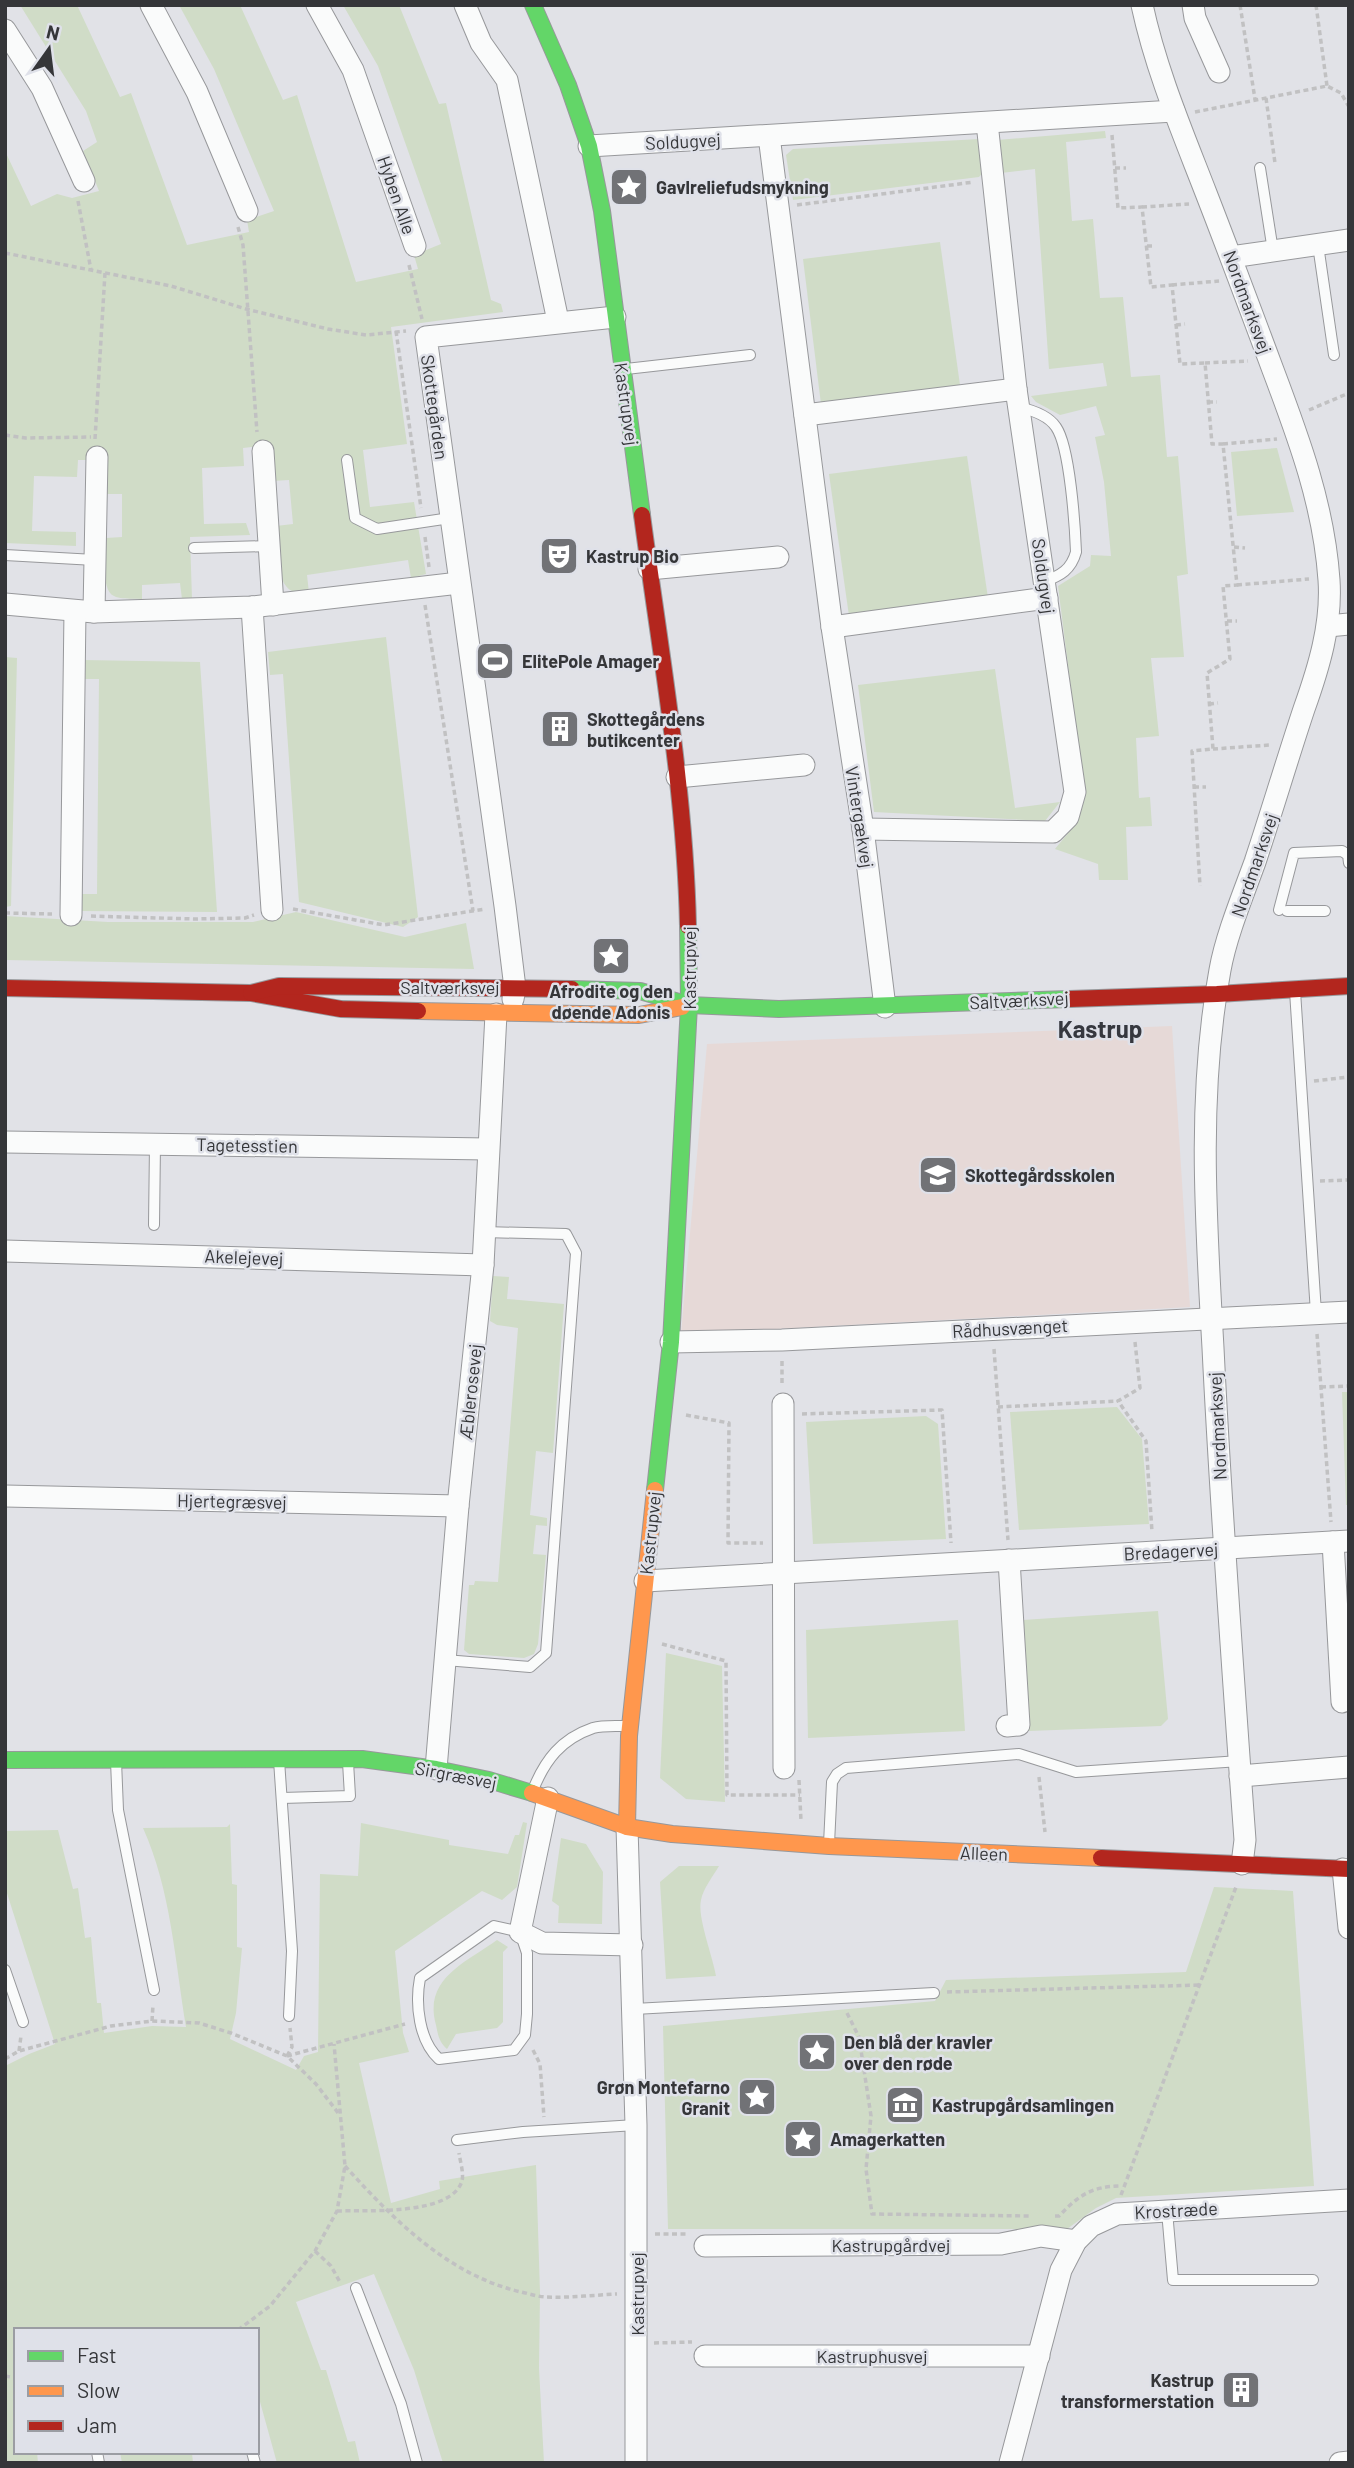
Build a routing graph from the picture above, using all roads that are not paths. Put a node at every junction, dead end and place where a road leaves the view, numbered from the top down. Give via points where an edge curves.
1 (151, 5) edge
2 (317, 5) edge
3 (465, 5) edge
4 (533, 5) edge
5 (1142, 5) edge
6 (1193, 5) edge
7 (5, 30) edge
8 (1219, 72) dead end
9 (1175, 113) junction
10 (987, 123) junction
11 (769, 136) junction
12 (589, 146) junction
13 (1260, 168) dead end
14 (84, 181) road end
15 (247, 211) road end
16 (1349, 240) edge
17 (1318, 245) junction
18 (415, 246) road end
19 (1273, 251) junction
20 (1231, 257) junction
21 (615, 317) junction
22 (558, 321) junction
23 (750, 355) dead end
24 (1334, 355) dead end
25 (623, 369) junction
26 (1017, 398) junction
27 (804, 415) junction
28 (96, 447) road end
29 (263, 451) road end
30 (347, 460) dead end
31 (450, 518) junction
32 (269, 546) junction
33 (194, 548) dead end
34 (5, 555) edge
35 (778, 557) dead end
36 (95, 560) junction
37 (649, 569) junction
38 (459, 583) junction
39 (1046, 590) junction
40 (5, 604) edge
41 (262, 606) junction
42 (85, 611) junction
43 (1338, 625) edge
44 (832, 626) junction
45 (804, 765) dead end
46 (677, 777) junction
47 (863, 830) junction
48 (1349, 863) edge
49 (272, 910) dead end
50 (1325, 911) dead end
51 (71, 915) dead end
52 (1349, 986) edge
53 (5, 988) edge
54 (515, 988) junction
55 (1295, 989) junction
56 (251, 993) junction
57 (1217, 994) junction
58 (690, 1005) junction
59 (886, 1007) junction
60 (503, 1014) junction
61 (5, 1142) edge
62 (155, 1144) junction
63 (488, 1149) junction
64 (154, 1225) dead end
65 (484, 1232) junction
66 (5, 1251) edge
67 (483, 1265) junction
68 (1349, 1312) edge
69 (1316, 1313) junction
70 (1211, 1318) junction
71 (671, 1342) junction
72 (783, 1409) road end
73 (5, 1496) edge
74 (458, 1506) junction
75 (1341, 1541) edge
76 (1223, 1548) junction
77 (1009, 1560) junction
78 (784, 1572) junction
79 (645, 1581) junction
80 (445, 1660) junction
81 (1342, 1702) dead end
82 (631, 1726) junction
83 (1007, 1726) dead end
84 (116, 1758) junction
85 (279, 1758) junction
86 (348, 1759) junction
87 (5, 1760) edge
88 (1349, 1767) edge
89 (784, 1768) road end
90 (436, 1769) junction
91 (1240, 1769) junction
92 (540, 1796) junction
93 (282, 1798) junction
94 (627, 1827) junction
95 (829, 1846) junction
96 (1242, 1864) junction
97 (1346, 1869) edge
98 (1349, 1928) edge
99 (520, 1932) junction
100 (632, 1945) junction
101 (5, 1970) edge
102 (154, 1990) dead end
103 (934, 1993) road end
104 (634, 2010) junction
105 (289, 2016) road end
106 (23, 2022) dead end
107 (636, 2125) junction
108 (457, 2140) road end
109 (1349, 2200) edge
110 (1167, 2211) junction
111 (1076, 2241) junction
112 (705, 2246) road end
113 (1313, 2280) dead end
114 (356, 2288) road end
115 (705, 2356) road end
116 (1039, 2356) junction
117 (1349, 2462) edge
118 (417, 2463) edge
119 (636, 2463) edge
120 (1010, 2463) edge
121 (1340, 2463) edge

1 - 15 street via 197,92
2 - 18 street, Hyben Alle via 352,70
3 - 22 street via 481,43 507,80
4 - 12 street, Kastrupvej
5 - 9 street, Nordmarksvej
6 - 8 street
7 - 14 street via 42,88
9 - 10 street, Soldugvej
9 - 20 street, Nordmarksvej
10 - 11 street, Soldugvej
10 - 26 street, Soldugvej
11 - 12 street, Soldugvej
11 - 27 street, Vintergækvej
12 - 21 street, Kastrupvej
13 - 19 lane
16 - 17 street
17 - 19 street
17 - 24 lane
19 - 20 street
20 - 43 street, Nordmarksvej via 1317,495
21 - 22 street, Skottegården
21 - 25 street, Kastrupvej
22 - 31 street, Skottegården via 426,337
23 - 25 lane
25 - 37 street, Kastrupvej
26 - 27 street
26 - 39 street, Soldugvej
26 - 39 lane via 1057,428 1070,481 1076,552 1067,570
27 - 44 street, Vintergækvej
28 - 36 street
29 - 32 street
30 - 31 lane via 355,518 377,529
31 - 38 street, Skottegården
32 - 33 lane
32 - 41 street
34 - 36 lane
35 - 37 street
36 - 42 street
37 - 46 street, Kastrupvej
38 - 41 street
38 - 54 street, Skottegården
39 - 44 street
39 - 47 street, Soldugvej via 1075,792 1068,817 1053,832
40 - 42 street
41 - 42 street
41 - 49 street
42 - 51 street
43 - 57 street, Nordmarksvej via 1220,967
44 - 47 street, Vintergækvej
45 - 46 street
46 - 58 street, Kastrupvej via 688,873
47 - 59 street, Vintergækvej
48 - 50 lane via 1342,851 1294,853 1283,910
52 - 55 street, Saltværksvej
53 - 56 street, Saltværksvej
54 - 56 street, Saltværksvej via 279,986
54 - 58 street, Saltværksvej via 640,991
54 - 60 street, Skottegården
55 - 57 street, Saltværksvej
55 - 69 lane
56 - 60 street, Saltværksvej via 341,1009
57 - 59 street, Saltværksvej
57 - 70 street, Nordmarksvej via 1205,1147
58 - 59 street, Saltværksvej
58 - 60 street, Saltværksvej via 639,1015
58 - 71 street, Kastrupvej
60 - 63 street, Æblerosevej
61 - 62 street, Tagetesstien
62 - 63 street, Tagetesstien
62 - 64 lane
63 - 65 street, Æblerosevej
65 - 67 street, Æblerosevej
65 - 80 lane via 566,1234 576,1253 546,1653 530,1667
66 - 67 street, Akelejevej
67 - 74 street, Æblerosevej
68 - 69 street, Rådhusvænget
69 - 70 street, Rådhusvænget
70 - 71 street, Rådhusvænget
70 - 76 street, Nordmarksvej
71 - 79 street, Kastrupvej
72 - 78 street
73 - 74 street, Hjertegræsvej
74 - 80 street, Æblerosevej
75 - 76 street, Bredagervej
75 - 81 street
76 - 77 street, Bredagervej
76 - 91 street, Nordmarksvej
77 - 78 street, Bredagervej
77 - 83 street via 1019,1725
78 - 79 street, Bredagervej
78 - 89 street
79 - 82 street, Kastrupvej
80 - 90 street, Æblerosevej
82 - 92 lane via 595,1727 563,1744 543,1766
82 - 94 street, Kastrupvej
84 - 85 street, Sirgræsvej
84 - 87 street, Sirgræsvej
84 - 102 lane via 118,1810
85 - 86 street, Sirgræsvej
85 - 93 lane
86 - 90 street, Sirgræsvej
86 - 93 lane via 349,1796
88 - 91 street
90 - 92 street, Sirgræsvej
91 - 95 lane via 1076,1772 1019,1754 846,1768 832,1782
91 - 96 street, Nordmarksvej via 1245,1840
92 - 94 street, Sirgræsvej
92 - 99 street
93 - 105 lane via 292,1951
94 - 95 street, Alleen
94 - 100 street, Kastrupvej
95 - 96 street, Alleen
96 - 97 street, Alleen
97 - 98 street, Alleen
99 - 99 lane via 527,1952 525,2035 514,2050 439,2059 429,2050 421,2020 420,1978 494,1926
99 - 100 street via 542,1943
100 - 104 street, Kastrupvej
101 - 106 lane
103 - 104 lane
104 - 107 street, Kastrupvej
107 - 108 lane
107 - 119 street, Kastrupvej
109 - 110 street, Krostræde
110 - 111 street, Krostræde via 1117,2214 1091,2226
110 - 113 lane via 1172,2280
111 - 112 street, Kastrupgårdvej via 1041,2236 1001,2244
111 - 116 street, Krostræde via 1061,2270
114 - 118 lane via 401,2404
115 - 116 street, Kastruphusvej
116 - 120 street, Krostræde
117 - 121 street

